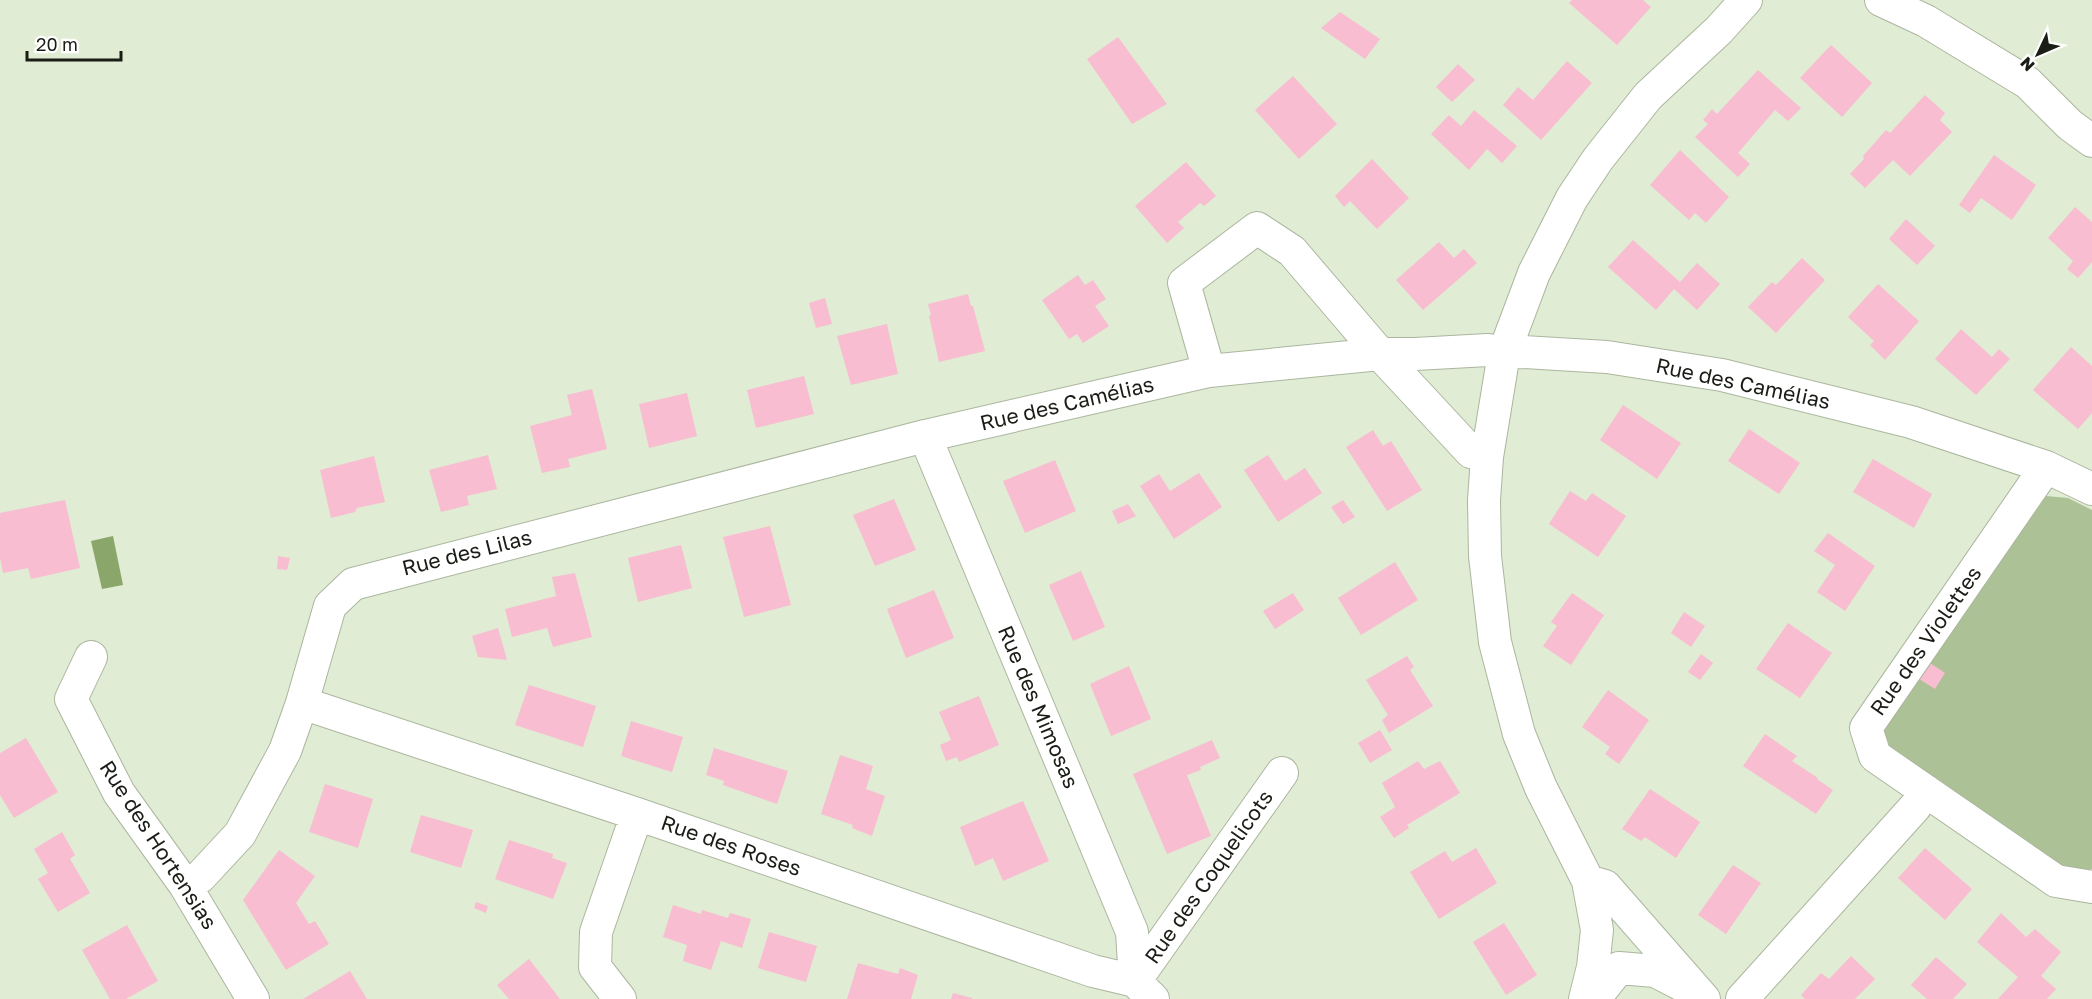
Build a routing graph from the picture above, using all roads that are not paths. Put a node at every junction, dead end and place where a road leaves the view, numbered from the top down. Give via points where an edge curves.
1 (1746, 0) edge
2 (1881, 0) edge
3 (2092, 141) edge
4 (1504, 353) junction
5 (1380, 354) junction
6 (1209, 371) junction
7 (925, 436) junction
8 (1487, 457) junction
9 (2046, 467) junction
10 (2092, 489) edge
11 (91, 657) dead end
12 (302, 704) junction
13 (1282, 773) dead end
14 (1926, 791) junction
15 (637, 814) junction
16 (1588, 881) junction
17 (185, 885) junction
18 (2092, 887) edge
19 (1634, 920) junction
20 (1597, 930) junction
21 (1144, 990) edge
22 (1700, 996) edge
23 (253, 999) edge
24 (620, 999) edge
25 (1585, 999) edge
26 (1594, 999) edge
27 (1742, 999) edge

1 - 4 street via 1648,96 1598,159 1572,198 1534,273
2 - 3 street via 1926,21 2028,83
4 - 5 street, Rue des Camélias via 1488,350
4 - 8 street
4 - 9 street, Rue des Camélias via 1607,357 1722,375 1911,422
5 - 6 street, Rue des Camélias
5 - 6 street via 1292,250 1257,228 1184,283
5 - 8 street via 1471,452
6 - 7 street, Rue des Camélias
7 - 12 street, Rue des Lilas via 353,584 330,606
7 - 21 street, Rue des Mimosas via 1132,932
8 - 16 street via 1485,556 1495,642 1519,734 1541,788
9 - 10 street, Rue des Camélias
9 - 14 street, Rue des Violettes via 1866,728 1875,756
11 - 17 street, Rue des Hortensias via 71,699 119,793
12 - 15 street, Rue des Roses
12 - 17 street, Rue des Lilas via 285,751 240,834 200,877
13 - 21 street, Rue des Coquelicots
14 - 18 street, Rue des Violettes via 2056,881
14 - 27 street
15 - 21 street, Rue des Roses
15 - 24 street via 596,932 595,967
16 - 19 street via 1605,886
16 - 20 street
17 - 23 street, Rue des Hortensias
19 - 20 street
19 - 22 street
20 - 25 street
22 - 26 street via 1655,971 1619,968

